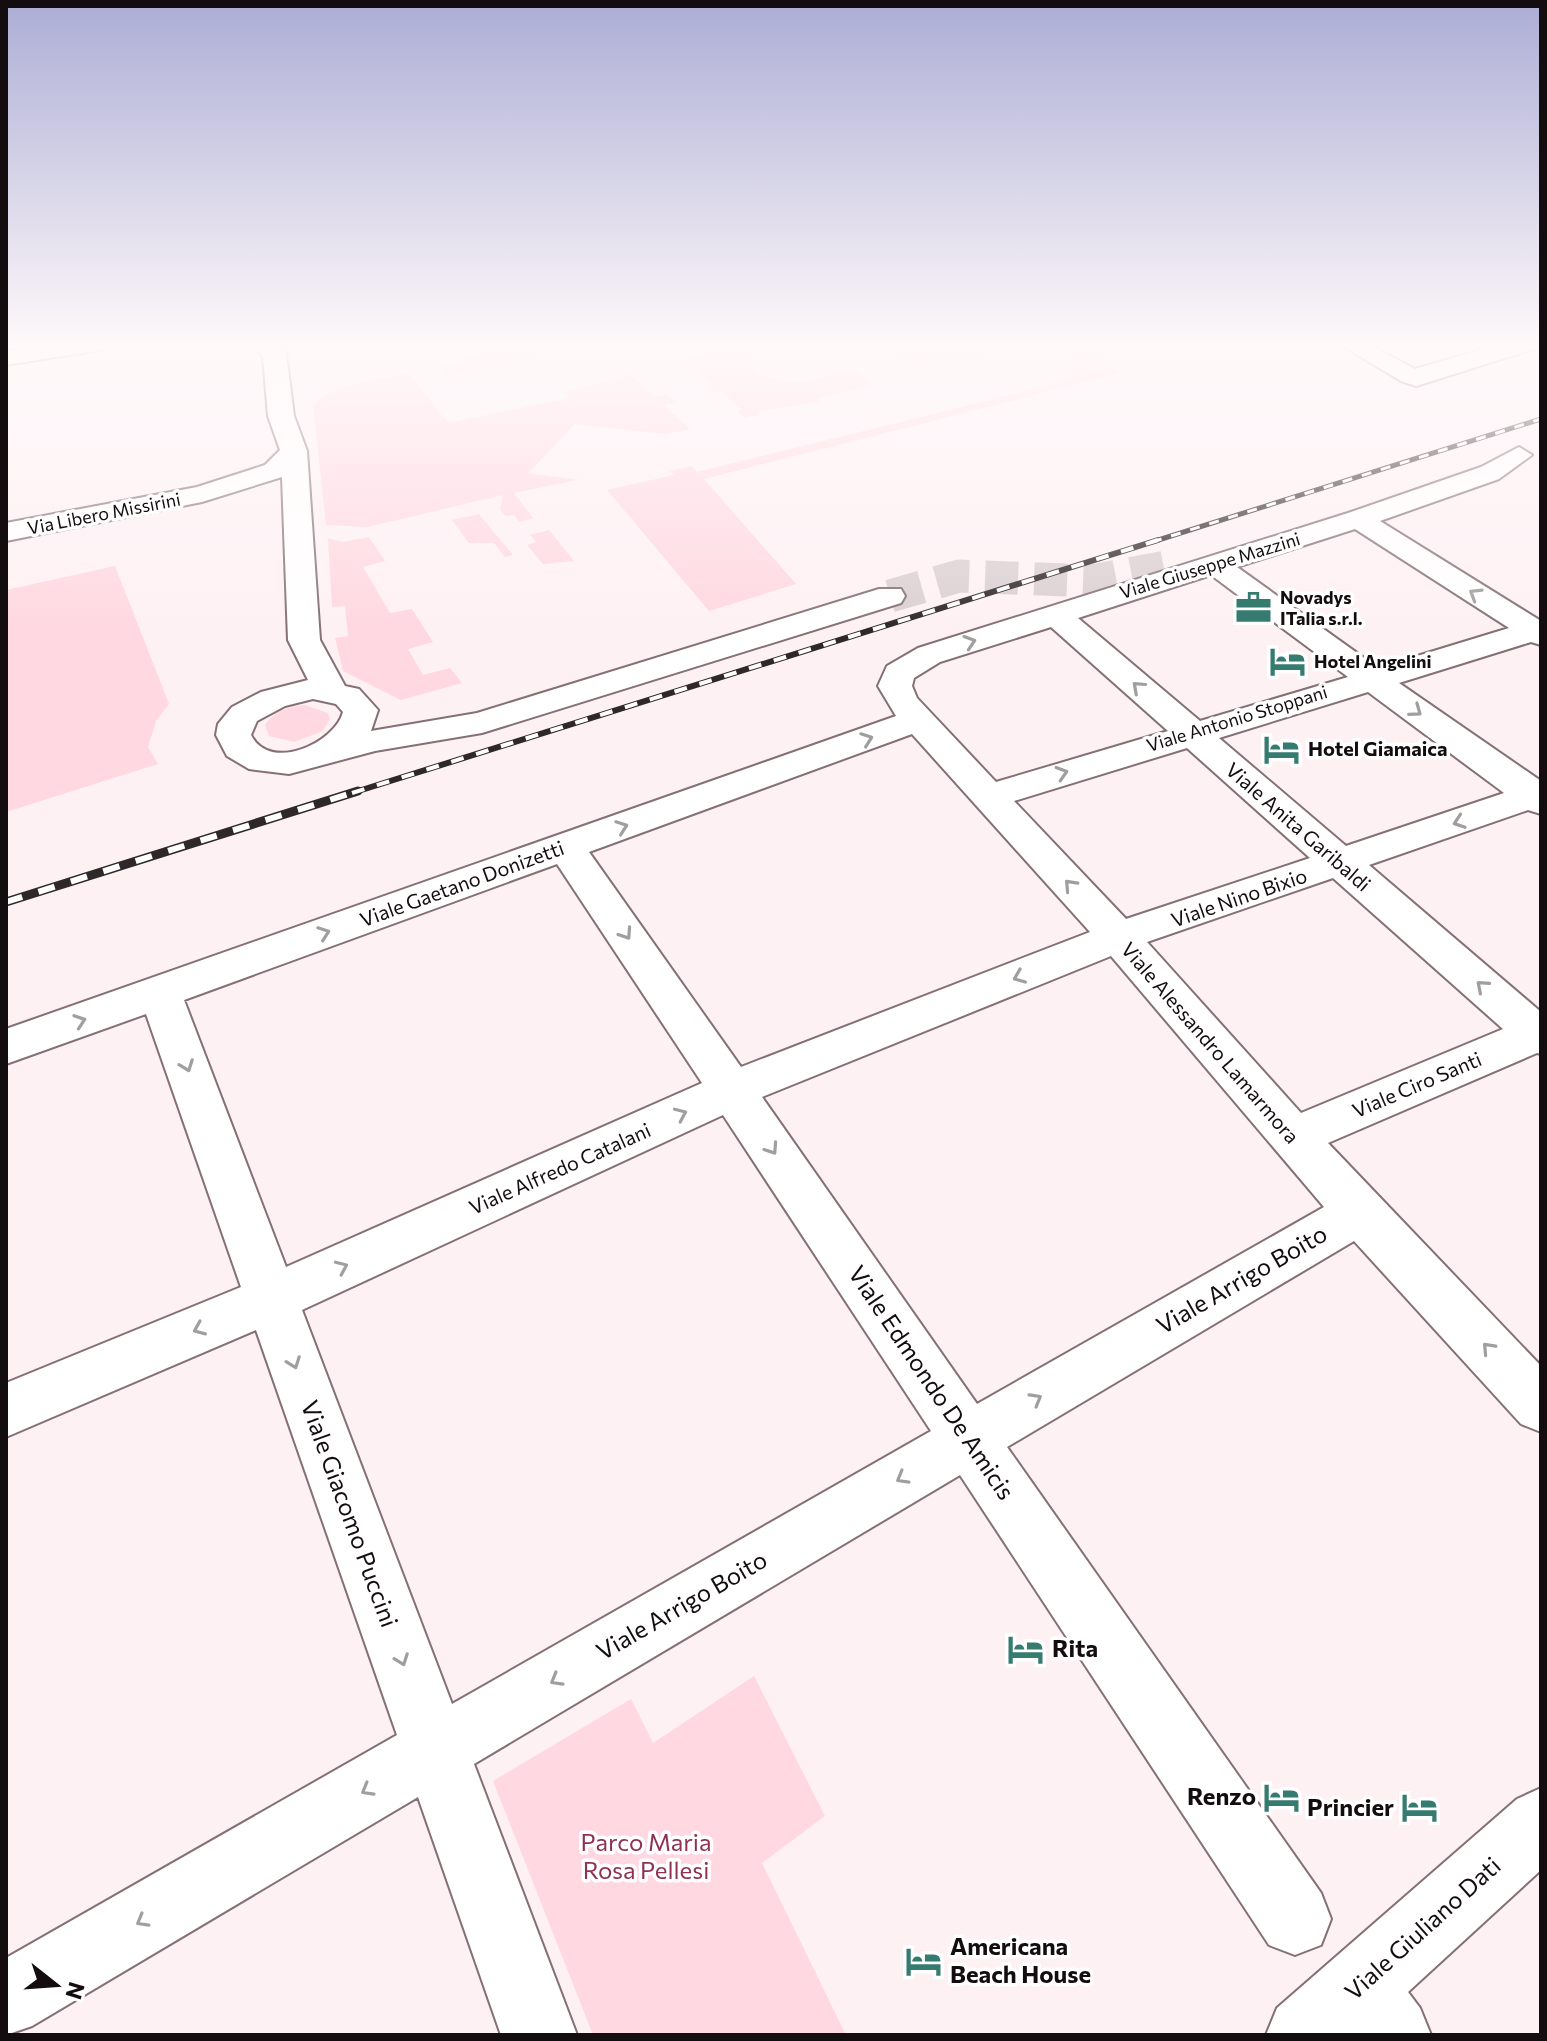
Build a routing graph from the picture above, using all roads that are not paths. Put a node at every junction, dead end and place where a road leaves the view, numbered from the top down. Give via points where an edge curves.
1 (291, 440) joint
2 (1530, 453) edge
3 (202, 494) junction
4 (296, 501) junction
5 (1358, 519) junction
6 (6, 532) edge
7 (1171, 566) tunnel mouth
8 (1217, 566) junction
9 (890, 596) tunnel mouth
10 (1056, 615) junction
11 (302, 623) junction
12 (1537, 633) edge
13 (899, 673) joint
14 (1372, 679) junction
15 (276, 695) junction
16 (343, 697) junction
17 (530, 707) junction
18 (918, 720) junction
19 (1190, 733) junction
20 (320, 755) junction
21 (988, 797) junction
22 (1538, 797) edge
23 (566, 847) junction
24 (1340, 863) junction
25 (1118, 937) junction
26 (160, 992) junction
27 (1540, 1034) edge
28 (6, 1047) edge
29 (732, 1090) junction
30 (1293, 1137) junction
31 (1359, 1212) junction
32 (271, 1299) junction
33 (1541, 1405) edge
34 (6, 1410) edge
35 (969, 1438) junction
36 (434, 1751) junction
37 (1541, 1823) edge
38 (1295, 1919) dead end
39 (6, 2000) edge
40 (1376, 2011) edge
41 (539, 2035) edge
42 (1304, 2035) edge

1 - 3 street, Via Libero Missirini via 274,471
1 - 4 street
2 - 5 street, Viale Giuseppe Mazzini via 1490,473
2 - 7 street, Viale Giuseppe Mazzini
3 - 4 street, Via Libero Missirini via 254,490
3 - 6 street, Via Libero Missirini
4 - 11 street
5 - 8 street, Viale Giuseppe Mazzini
12 -> 5 street
8 - 10 street, Viale Giuseppe Mazzini
8 - 14 street
9 - 17 street
13 -> 10 street, Viale Giuseppe Mazzini via 929,655
19 -> 10 street, Viale Anita Garibaldi
11 - 15 street via 298,649
11 - 16 street via 304,640
12 - 14 street, Viale Antonio Stoppani
13 - 18 street, Viale Alessandro Lamarmora via 895,686 901,701
14 - 19 street, Viale Antonio Stoppani
14 -> 22 street
15 - 16 street via 294,690
15 - 20 street via 244,714 236,726 239,747 278,762
16 - 17 street via 423,716
16 - 20 street via 361,713 360,725 352,737
17 - 20 street via 482,723
18 - 21 street, Viale Alessandro Lamarmora
23 -> 18 street, Viale Gaetano Donizetti
21 -> 19 street, Viale Antonio Stoppani
19 - 24 street, Viale Anita Garibaldi
25 -> 21 street, Viale Alessandro Lamarmora
22 -> 24 street, Viale Nino Bixio
26 -> 23 street, Viale Gaetano Donizetti
23 -> 29 street, Viale Edmondo De Amicis
24 - 25 street, Viale Nino Bixio
27 -> 24 street, Viale Anita Garibaldi
25 -> 29 street, Viale Alfredo Catalani
25 - 30 street, Viale Alessandro Lamarmora
28 -> 26 street, Viale Gaetano Donizetti
26 -> 32 street, Viale Giacomo Puccini
27 - 30 street, Viale Ciro Santi
32 -> 29 street, Viale Alfredo Catalani
29 -> 35 street, Viale Edmondo De Amicis
30 - 31 street, Viale Alessandro Lamarmora
33 -> 31 street, Viale Alessandro Lamarmora
35 -> 31 street, Viale Arrigo Boito
32 -> 34 street, Viale Alfredo Catalani
32 -> 36 street, Viale Giacomo Puccini
35 -> 36 street, Viale Arrigo Boito
35 - 38 street, Viale Edmondo De Amicis
36 -> 39 street, Viale Arrigo Boito
36 - 41 street, Viale Giacomo Puccini
37 - 40 street, Viale Giuliano Dati
40 - 42 street, Viale Giuliano Dati

